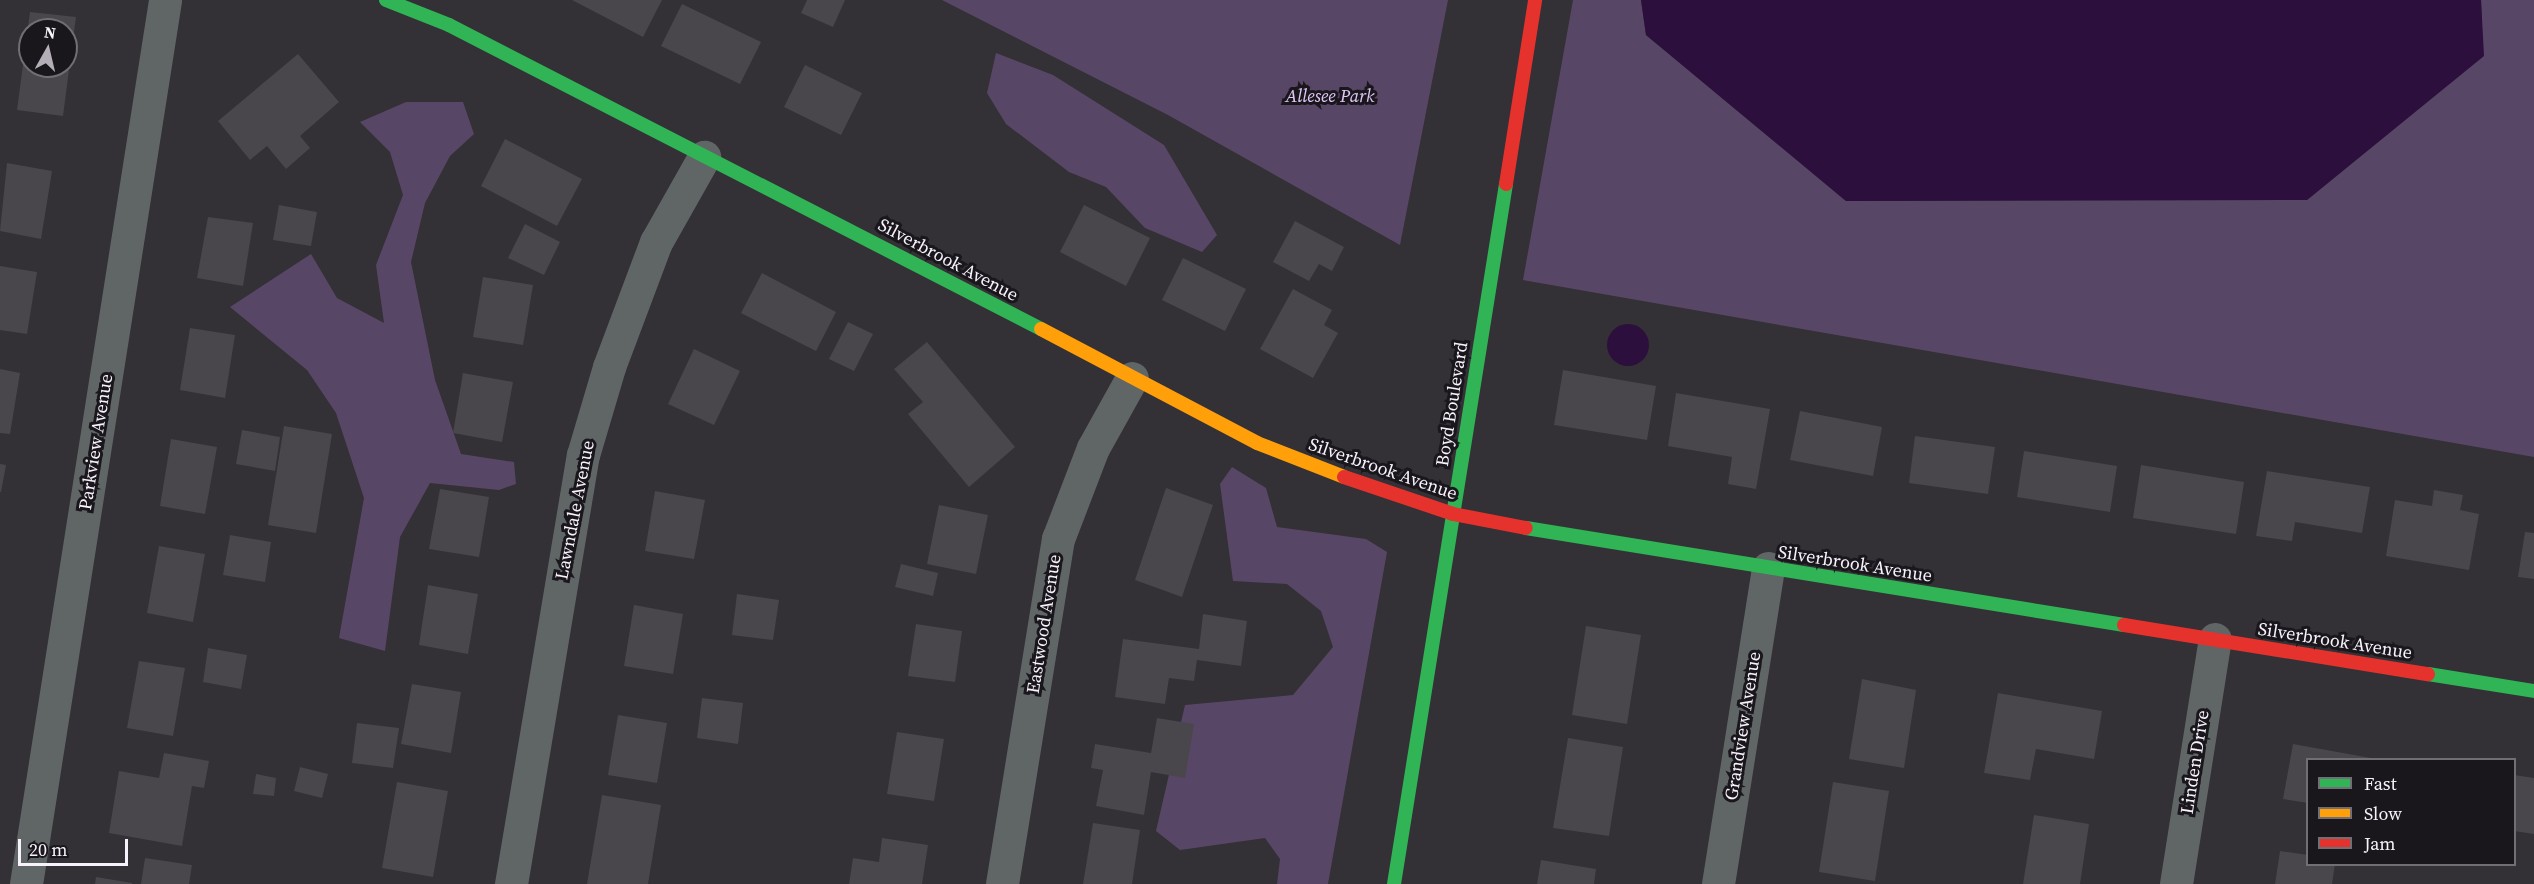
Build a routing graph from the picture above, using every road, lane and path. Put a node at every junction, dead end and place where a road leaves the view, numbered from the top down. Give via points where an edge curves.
1 (165, 0) edge
2 (386, 0) edge
3 (1535, 0) edge
4 (704, 157) junction
5 (1132, 378) junction
6 (1453, 514) junction
7 (1768, 568) junction
8 (2215, 639) junction
9 (2534, 691) edge
10 (26, 884) edge
11 (511, 884) edge
12 (1002, 884) edge
13 (1394, 884) edge
14 (1718, 884) edge
15 (2175, 884) edge

1 - 10 street, Parkview Avenue
2 - 4 street, Silverbrook Avenue via 449,25
3 - 6 street, Boyd Boulevard
4 - 5 street, Silverbrook Avenue via 926,268
4 - 11 street, Lawndale Avenue via 657,242 609,367 583,455
5 - 6 street, Silverbrook Avenue via 1257,442 1380,491
5 - 12 street, Eastwood Avenue via 1093,448 1058,539
6 - 7 street, Silverbrook Avenue
6 - 13 street, Boyd Boulevard
7 - 8 street, Silverbrook Avenue
7 - 14 street, Grandview Avenue
8 - 9 street, Silverbrook Avenue
8 - 15 street, Linden Drive

